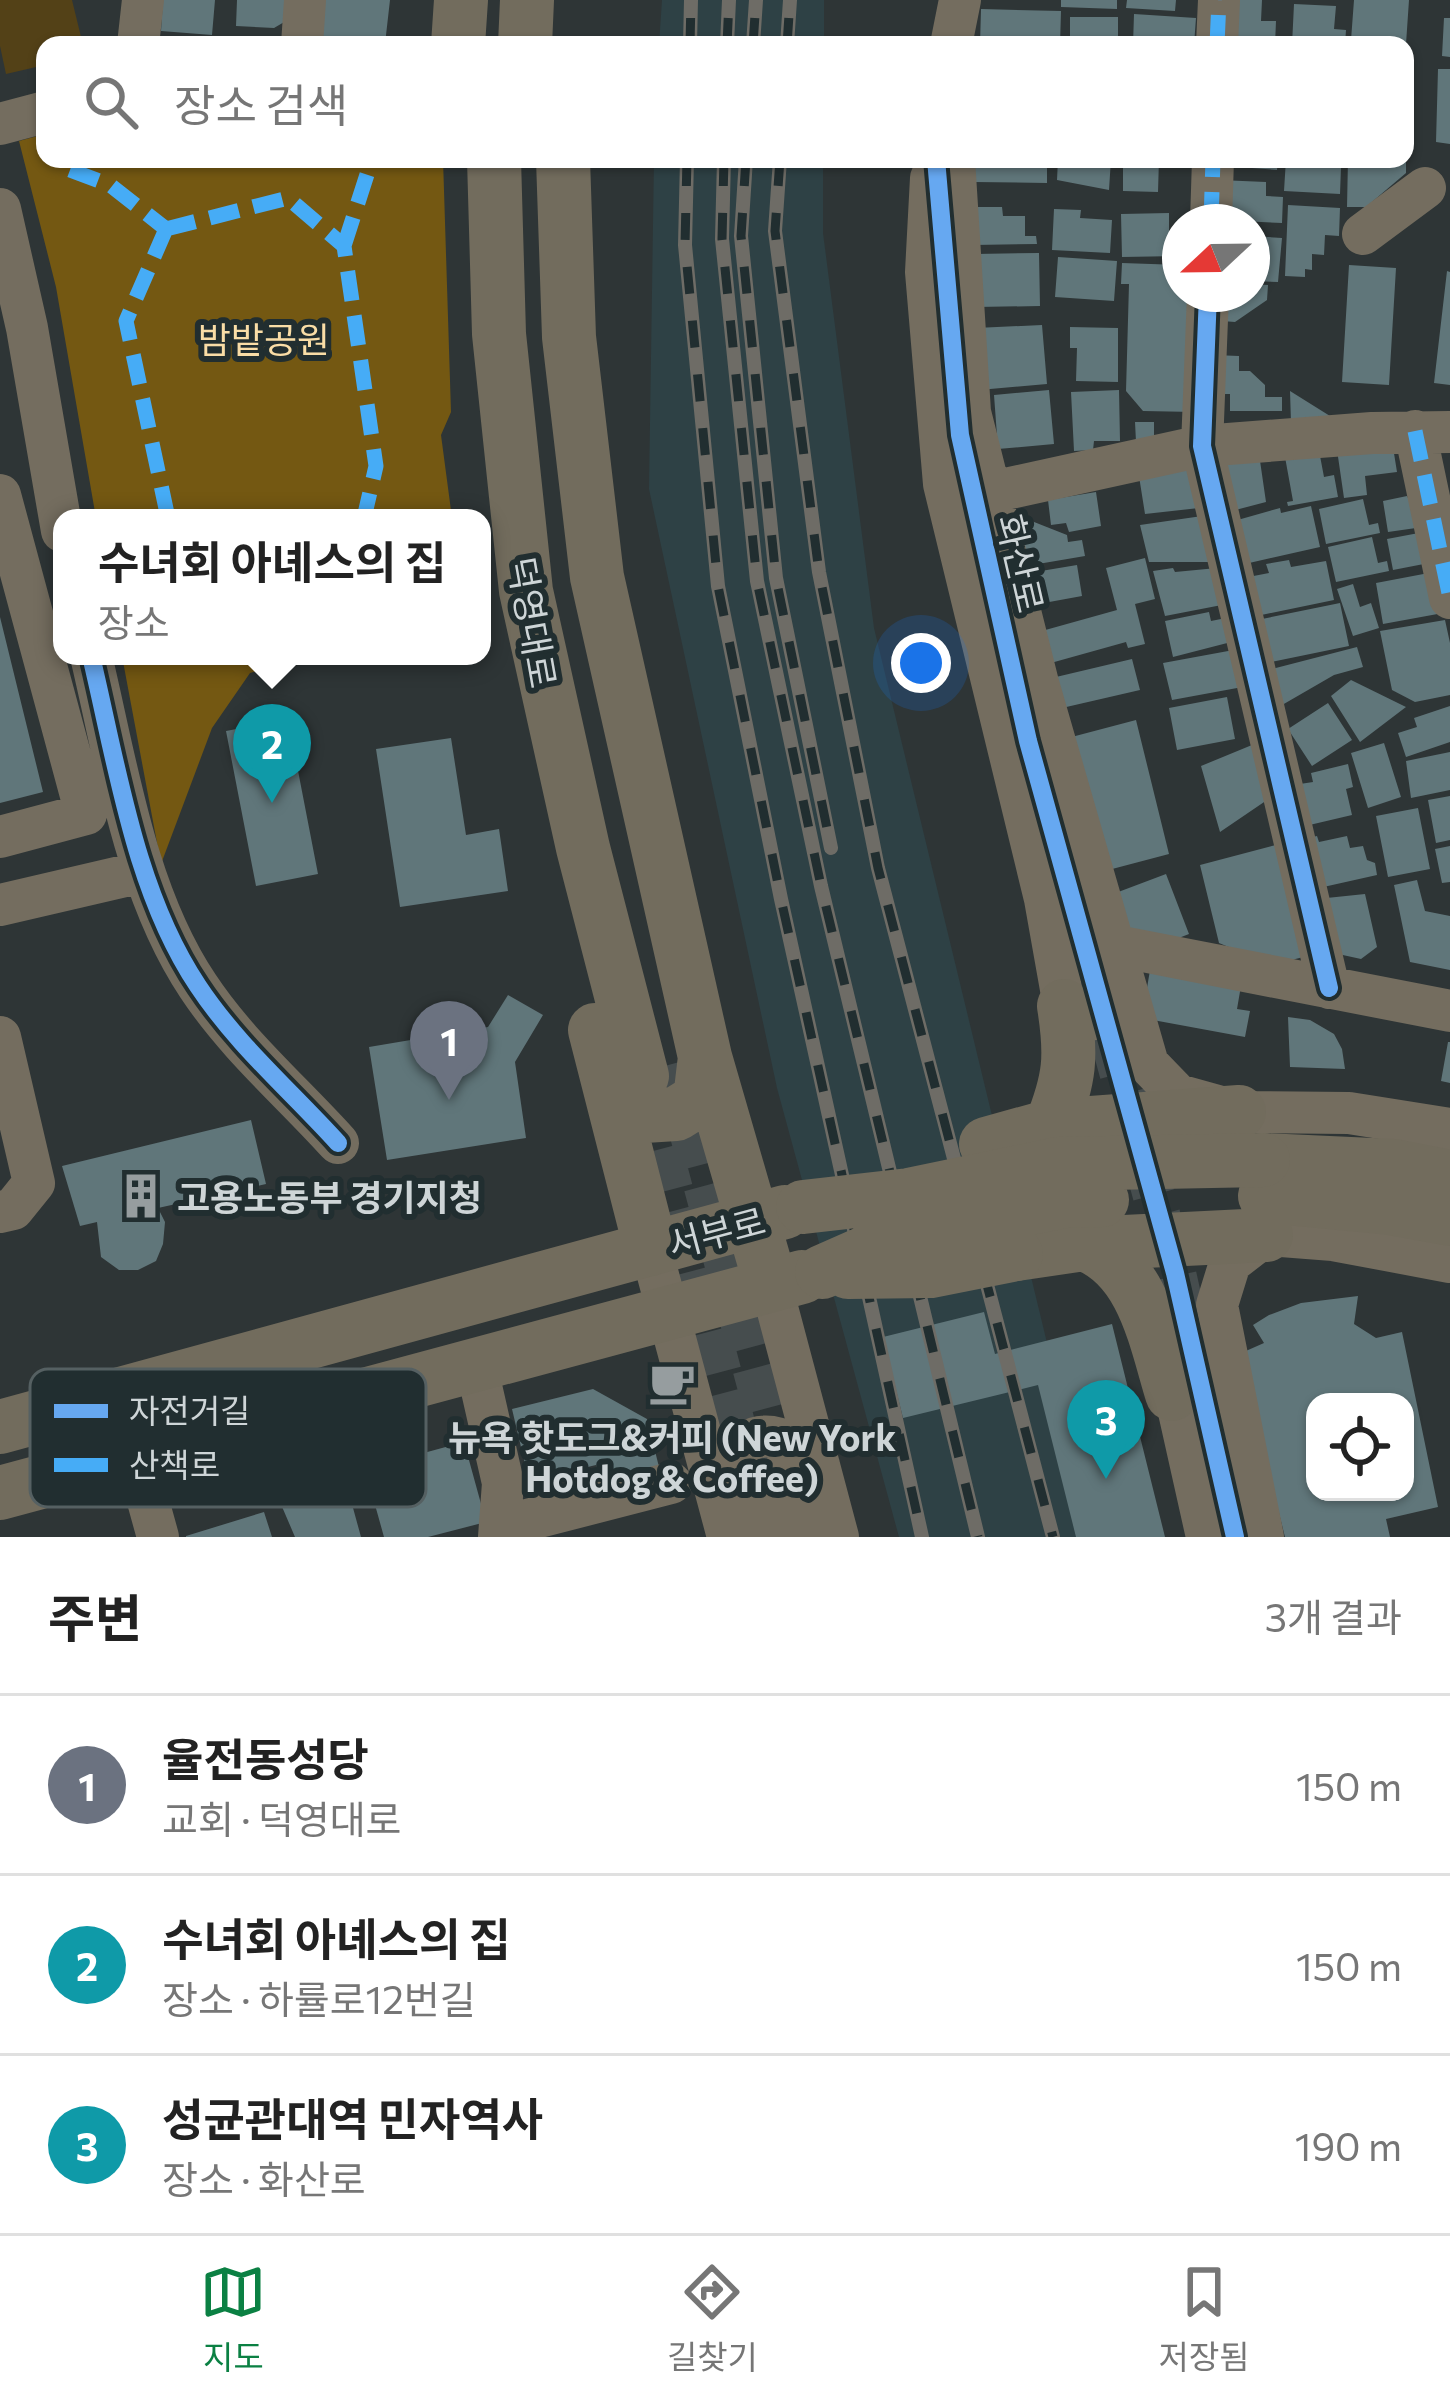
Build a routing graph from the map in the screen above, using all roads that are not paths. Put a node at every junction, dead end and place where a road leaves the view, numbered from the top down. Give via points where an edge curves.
1 (143, 0) edge
2 (304, 0) edge
3 (461, 0) edge
4 (494, 0) edge
5 (526, 0) edge
6 (559, 0) edge
7 (963, 0) edge
8 (1219, 0) edge
9 (139, 36) edge
10 (302, 36) edge
11 (459, 36) edge
12 (492, 36) edge
13 (525, 36) edge
14 (559, 36) edge
15 (953, 36) edge
16 (962, 36) edge
17 (1217, 36) edge
18 (36, 114) edge
19 (0, 124) edge
20 (460, 168) edge
21 (494, 168) edge
22 (529, 168) edge
23 (562, 168) edge
24 (933, 168) edge
25 (955, 168) edge
26 (1213, 168) edge
27 (1424, 188) dead end
28 (1211, 204) edge
29 (0, 208) edge
30 (1364, 234) dead end
31 (1207, 312) edge
32 (1432, 432) edge
33 (1202, 446) junction
34 (987, 493) junction
35 (0, 495) edge
36 (58, 509) edge
37 (479, 509) edge
38 (1450, 598) edge
39 (491, 602) edge
40 (94, 665) edge
41 (0, 837) edge
42 (142, 872) junction
43 (0, 905) edge
44 (1098, 978) junction
45 (1329, 988) junction
46 (1450, 1011) edge
47 (0, 1037) edge
48 (657, 1071) junction
49 (1239, 1112) junction
50 (1051, 1126) junction
51 (1450, 1129) edge
52 (338, 1143) dead end
53 (1450, 1177) edge
54 (0, 1212) edge
55 (779, 1214) junction
56 (1450, 1219) edge
57 (1266, 1234) junction
58 (1084, 1244) junction
59 (651, 1249) junction
60 (1450, 1262) edge
61 (796, 1278) junction
62 (667, 1313) junction
63 (476, 1364) junction
64 (212, 1369) edge
65 (426, 1377) edge
66 (1231, 1390) junction
67 (1172, 1394) junction
68 (30, 1419) edge
69 (0, 1427) edge
70 (1211, 1436) tunnel mouth
71 (767, 1478) junction
72 (671, 1483) dead end
73 (30, 1484) edge
74 (0, 1492) edge
75 (150, 1507) edge
76 (500, 1532) edge
77 (158, 1537) edge
78 (728, 1537) edge
79 (764, 1537) edge
80 (798, 1537) edge
81 (838, 1537) edge
82 (1207, 1537) edge
83 (1234, 1537) edge
84 (1262, 1537) edge

1 - 9 street
2 - 10 street
3 - 11 main road
4 - 12 main road
5 - 13 main road
6 - 14 main road
7 - 15 street
7 - 16 street
8 - 17 street
18 - 19 street
20 - 37 main road
21 - 48 main road, 덕영대로 via 500,334 526,591 573,806
22 - 48 main road, 덕영대로 via 535,335 562,584
23 - 48 main road via 569,337
24 - 44 street via 926,272 944,484 1045,899
25 - 34 street via 968,392
26 - 28 street
27 - 30 street
29 - 36 street
31 - 33 street
32 - 33 street
32 - 38 street
33 - 34 street
33 - 45 street
34 - 44 street
35 - 41 street via 86,814
39 - 48 main road via 548,856
40 - 42 street
42 - 43 street
42 - 52 street via 196,985
44 - 45 street
44 - 49 street via 1148,1064 1178,1095
44 - 50 main road
45 - 46 street
47 - 54 street via 34,1183 13,1209
48 - 55 main road
48 - 59 main road
49 - 50 main road
49 - 51 street via 1349,1113
50 - 55 main road, bridge via 900,1166
53 - 55 main road, 서부로, bridge via 1263,1160 1058,1165
55 - 59 main road, 서부로
55 - 61 main road
56 - 61 main road, 서부로, bridge via 1265,1196 1065,1201 916,1231
57 - 58 main road
57 - 60 street
57 - 66 street via 1230,1263 1216,1305
58 - 61 main road, bridge via 931,1270
58 - 67 main road via 1107,1252 1143,1302
59 - 62 street
59 - 64 main road, 서부로
61 - 62 main road, 서부로
61 - 71 street
62 - 63 main road, 서부로
62 - 71 street
63 - 65 main road, 서부로
63 - 76 street via 503,1483
66 - 67 street via 1213,1366 1197,1360 1177,1375
66 - 84 street
67 - 82 street
68 - 69 main road, 서부로
70 - 83 street
71 - 78 street
71 - 79 street
71 - 80 street
71 - 81 street
72 - 76 street
73 - 74 main road, 서부로
75 - 77 street

